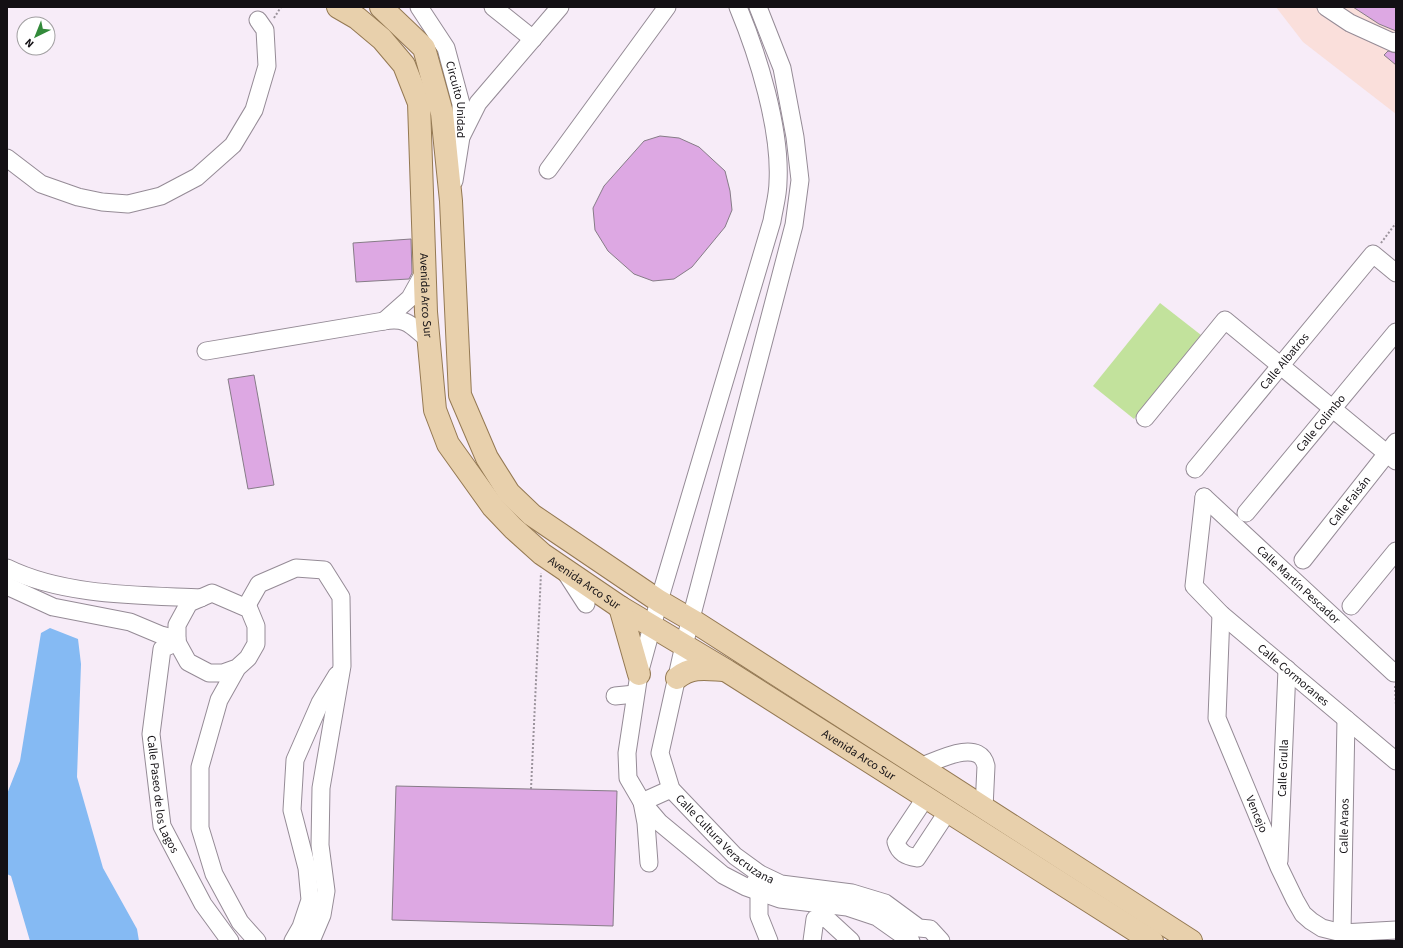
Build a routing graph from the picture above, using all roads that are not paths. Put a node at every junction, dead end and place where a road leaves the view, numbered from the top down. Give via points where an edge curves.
1 (338, 7) edge
2 (381, 7) edge
3 (419, 7) edge
4 (493, 7) edge
5 (560, 7) edge
6 (667, 7) edge
7 (738, 7) edge
8 (758, 7) edge
9 (1326, 7) edge
10 (258, 20) dead end
11 (532, 39) junction
12 (1396, 41) edge
13 (442, 113) junction
14 (462, 137) junction
15 (7, 158) edge
16 (548, 170) dead end
17 (451, 200) junction
18 (425, 271) junction
19 (1396, 272) edge
20 (384, 321) junction
21 (1396, 332) edge
22 (429, 340) junction
23 (206, 351) dead end
24 (1280, 365) junction
25 (1333, 409) junction
26 (1144, 418) dead end
27 (1393, 452) edge
28 (1195, 469) dead end
29 (1204, 497) joint
30 (1246, 513) dead end
31 (1396, 551) edge
32 (1303, 560) dead end
33 (565, 571) junction
34 (10, 578) edge
35 (201, 598) junction
36 (659, 601) junction
37 (586, 604) dead end
38 (1351, 606) dead end
39 (246, 607) junction
40 (620, 607) junction
41 (1221, 614) junction
42 (692, 621) junction
43 (652, 626) junction
44 (177, 640) junction
45 (684, 645) junction
46 (342, 666) junction
47 (237, 668) junction
48 (1287, 669) junction
49 (727, 671) junction
50 (1394, 673) road end
51 (677, 678) junction
52 (637, 684) junction
53 (615, 696) dead end
54 (1346, 719) junction
55 (1396, 762) edge
56 (920, 767) junction
57 (670, 789) junction
58 (926, 797) junction
59 (642, 802) junction
60 (984, 808) junction
61 (948, 811) junction
62 (740, 860) junction
63 (649, 863) dead end
64 (1279, 867) junction
65 (726, 877) junction
66 (791, 885) junction
67 (759, 892) junction
68 (780, 899) junction
69 (761, 920) junction
70 (1396, 930) edge
71 (1342, 933) junction
72 (913, 936) edge
73 (850, 940) edge
74 (230, 941) edge
75 (257, 941) edge
76 (293, 941) edge
77 (311, 941) edge
78 (769, 941) edge
79 (812, 941) edge
80 (941, 941) edge
81 (1152, 941) edge
82 (1191, 941) edge

1 - 18 main road, Avenida Arco Sur via 357,18 382,39 404,65 419,103
2 - 13 main road, Avenida Arco Sur via 424,48
3 - 14 street, Circuito Unidad via 446,48 461,104
4 - 11 street
5 - 11 street
6 - 16 street
7 - 36 street, Calle Cultura Veracruzana via 763,76 776,142 778,182 772,221
8 - 42 street, Calle Cultura Veracruzana via 782,68 796,137 800,180 794,225
9 - 12 street via 1350,24 1394,43
10 - 15 street via 265,30 267,66 254,110 233,145 197,177 161,196 128,204 102,202 41,184
11 - 14 street via 478,103
13 - 14 main road via 451,131
13 - 17 main road, Avenida Arco Sur
14 - 17 street, Circuito Unidad
17 - 36 main road, Avenida Arco Sur via 460,395 487,458 509,493 532,515
18 - 20 street via 410,298
18 - 22 main road, Avenida Arco Sur
19 - 24 street, Calle Albatros via 1373,254
20 - 22 street via 399,319
20 - 23 street
21 - 25 street, Calle Colimbo
22 - 33 main road, Avenida Arco Sur via 435,410 448,444 493,507 542,554
24 - 25 street
24 - 26 street via 1225,320
24 - 28 street, Calle Albatros
25 - 27 street
25 - 30 street, Calle Colimbo
27 - 32 street, Calle Faisán
29 - 41 street, Calle Cormoranes via 1194,586
29 - 50 street, Calle Martín Pescador
31 - 38 street
33 - 37 street
33 - 40 main road, Avenida Arco Sur
34 - 35 street via 26,577 104,594
34 - 44 street via 53,607 130,622
35 - 39 street via 212,593
35 - 44 street via 189,603 177,625
36 - 42 main road, Avenida Arco Sur
36 - 43 street, Calle Cultura Veracruzana
39 - 46 street via 259,584 296,568 324,570 340,597
39 - 47 street via 256,626 256,644 248,658
40 - 43 main road, Avenida Arco Sur
40 - 52 main road
41 - 48 street, Calle Cormoranes
41 - 64 street, Vencejo via 1217,718
42 - 45 street, Calle Cultura Veracruzana
42 - 56 main road, Avenida Arco Sur
43 - 45 main road, Avenida Arco Sur
43 - 52 street, Calle Cultura Veracruzana
44 - 47 street via 188,662 209,673 223,673
44 - 74 street, Calle Paseo de los Lagos via 162,649 151,734 162,826 203,904
45 - 49 main road, Avenida Arco Sur
45 - 51 street, Calle Cultura Veracruzana
46 - 76 street via 320,703 295,760 292,810 307,868 310,900 301,927
46 - 77 street via 321,788 320,845 326,891 322,915
47 - 75 street via 219,700 200,767 200,828 214,874 240,922
48 - 54 street, Calle Cormoranes
48 - 64 street, Calle Grulla
49 - 51 main road via 699,668 686,671
49 - 58 main road, Avenida Arco Sur
51 - 57 street, Calle Cultura Veracruzana via 660,753
52 - 53 street
52 - 59 street, Calle Cultura Veracruzana via 627,753 628,778
54 - 55 street, Calle Cormoranes
54 - 71 street, Calle Araos
56 - 60 main road, Avenida Arco Sur
56 - 60 street via 950,755 968,751 975,753 985,761 986,766
57 - 59 street
57 - 62 street, Calle Cultura Veracruzana
58 - 61 main road, Avenida Arco Sur
58 - 61 street via 896,842 898,849 907,856 917,858
59 - 63 street
59 - 65 street, Calle Cultura Veracruzana via 659,822
60 - 82 main road, Avenida Arco Sur
61 - 81 main road, Avenida Arco Sur
62 - 65 street
62 - 66 street, Calle Cultura Veracruzana via 760,874 781,884
62 - 67 street
64 - 71 street, Vencejo via 1303,914 1322,928
65 - 67 street, Calle Cultura Veracruzana
65 - 69 street, Calle Cultura Veracruzana
66 - 67 street
66 - 72 street, Calle Cultura Veracruzana via 852,893 885,903
67 - 68 street, Calle Cultura Veracruzana
67 - 69 street
68 - 69 street
68 - 72 street, Calle Cultura Veracruzana via 847,907 877,917
69 - 78 street, Calle Cultura Veracruzana
70 - 71 street, Vencejo
72 - 80 street, Calle Cultura Veracruzana via 930,929
73 - 79 street via 826,918 816,919

